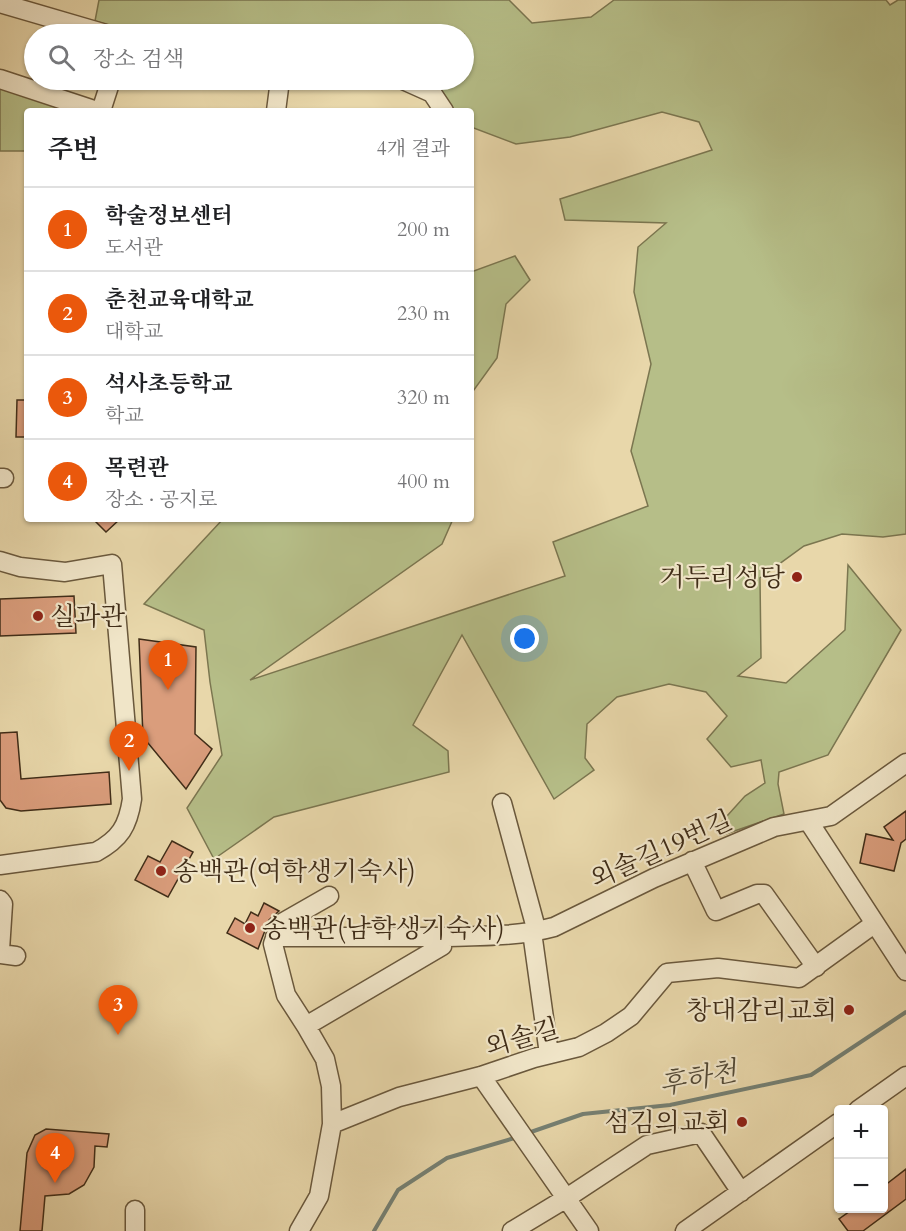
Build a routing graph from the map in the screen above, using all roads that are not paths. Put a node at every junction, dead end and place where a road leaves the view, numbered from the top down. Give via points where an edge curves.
1 (0, 3) edge
2 (72, 24) edge
3 (0, 80) edge
4 (24, 88) edge
5 (32, 90) edge
6 (107, 90) edge
7 (279, 90) edge
8 (425, 90) edge
9 (89, 108) edge
10 (100, 108) edge
11 (276, 108) edge
12 (442, 108) edge
13 (0, 561) edge
14 (906, 762) edge
15 (502, 803) dead end
16 (808, 822) junction
17 (692, 861) junction
18 (0, 865) edge
19 (329, 896) dead end
20 (0, 900) edge
21 (874, 924) junction
22 (534, 932) junction
23 (275, 937) junction
24 (440, 937) junction
25 (5, 954) edge
26 (816, 967) junction
27 (906, 971) edge
28 (306, 1026) junction
29 (549, 1054) junction
30 (482, 1076) junction
31 (906, 1076) edge
32 (865, 1105) edge
33 (332, 1124) junction
34 (834, 1126) edge
35 (741, 1192) junction
36 (565, 1199) junction
37 (135, 1210) dead end
38 (135, 1231) edge
39 (299, 1231) edge
40 (512, 1231) edge
41 (589, 1231) edge
42 (685, 1231) edge

1 - 2 street
3 - 4 street
5 - 9 street
6 - 10 street
7 - 11 street
8 - 12 street
13 - 18 street via 65,572 112,564 132,799 122,831 96,852
14 - 16 street, 외솔길19번길 via 831,816
15 - 22 street
16 - 17 street, 외솔길19번길 via 774,827
16 - 21 street
17 - 22 street, 외솔길19번길 via 554,927
17 - 26 street via 716,912 764,894
19 - 23 street via 280,924
20 - 25 street
21 - 26 street, 외솔길
21 - 27 street
22 - 24 street, 외솔길19번길
22 - 29 street
23 - 24 street, 외솔길19번길
23 - 28 street via 273,944 286,995
24 - 28 street via 442,946
26 - 29 street, 외솔길 via 799,978 718,968 667,973 631,1016 579,1047
28 - 33 street via 325,1059 331,1086
29 - 30 street, 외솔길
30 - 33 street, 외솔길 via 399,1097
30 - 36 street
31 - 32 street
33 - 39 street via 319,1196
34 - 35 street
35 - 36 street via 701,1133 647,1145
35 - 42 street
36 - 40 street
36 - 41 street
37 - 38 street

